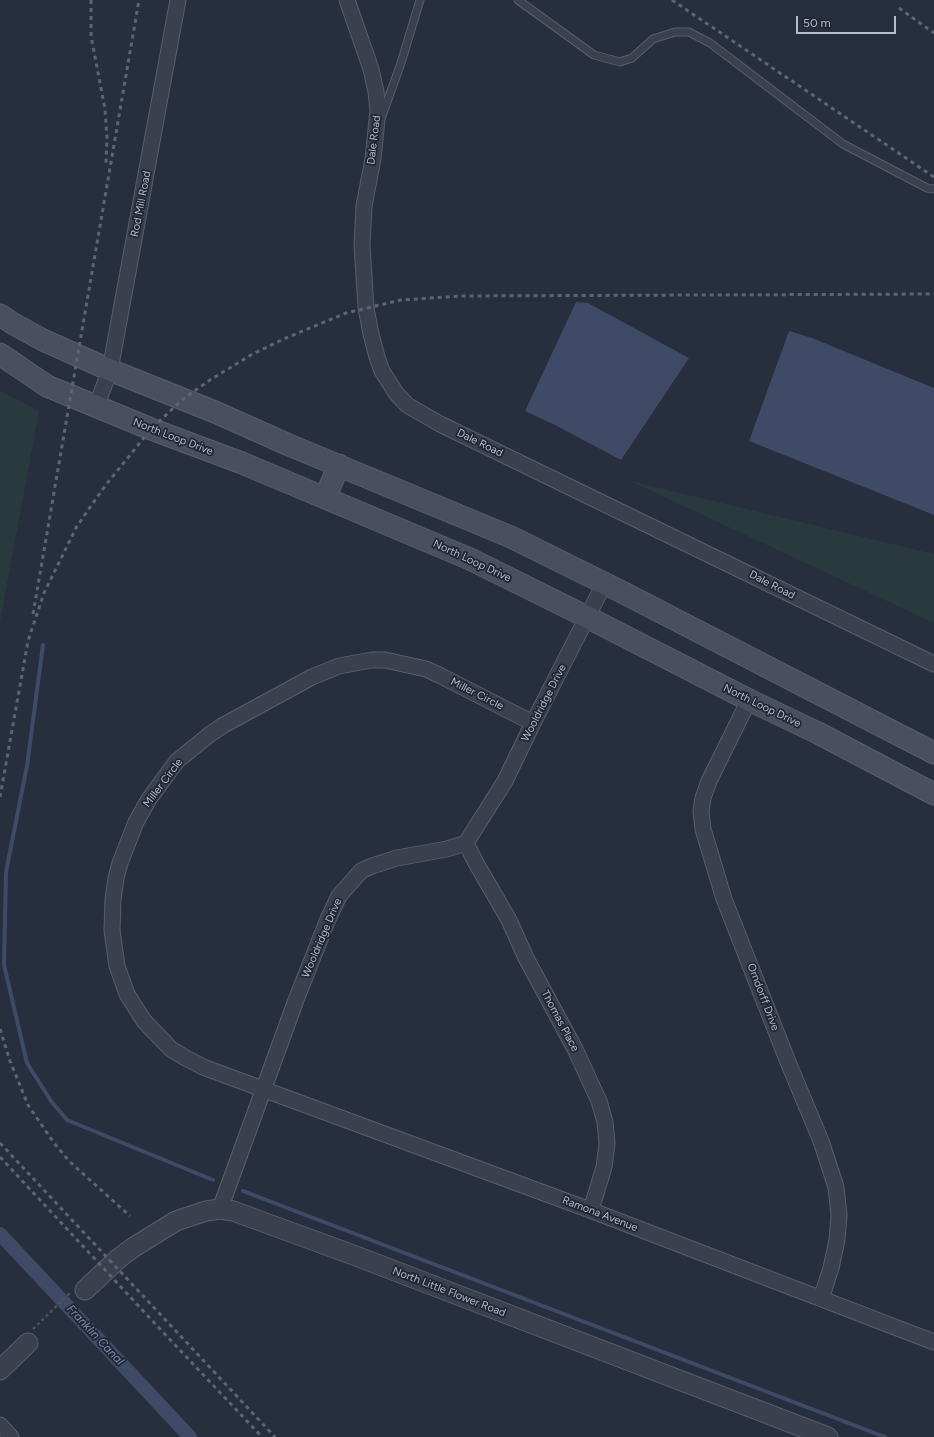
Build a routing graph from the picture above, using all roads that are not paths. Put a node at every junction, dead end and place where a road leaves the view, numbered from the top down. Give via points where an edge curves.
1 (178, 0) edge
2 (347, 0) edge
3 (420, 0) edge
4 (518, 0) edge
5 (377, 132) junction
6 (934, 189) edge
7 (0, 315) edge
8 (0, 354) edge
9 (0, 369) edge
10 (110, 370) junction
11 (47, 386) junction
12 (96, 407) junction
13 (339, 466) junction
14 (325, 498) junction
15 (604, 584) junction
16 (587, 617) junction
17 (934, 664) edge
18 (749, 700) junction
19 (533, 723) junction
20 (934, 753) edge
21 (934, 794) edge
22 (466, 843) junction
23 (265, 1089) junction
24 (220, 1209) junction
25 (590, 1210) junction
26 (77, 1292) road end
27 (821, 1299) junction
28 (934, 1342) edge
29 (28, 1343) dead end
30 (0, 1370) edge
31 (0, 1425) edge
32 (11, 1437) edge
33 (828, 1437) edge

1 - 10 street, Rod Mill Road
2 - 5 street, Dale Road via 365,50 376,92
3 - 5 lane
4 - 6 lane via 594,55 620,62 632,58 653,39 675,32 689,32 725,53 843,144 927,188
5 - 17 street, Dale Road via 364,206 362,245 366,308 370,334 382,371 407,405 592,499
7 - 10 main road via 43,340
8 - 11 main road, North Loop Drive
9 - 11 main road
10 - 12 street, Rod Mill Road
10 - 13 main road
11 - 12 main road, North Loop Drive
12 - 14 main road, North Loop Drive
13 - 14 main road
13 - 15 main road via 511,537
14 - 16 main road, North Loop Drive via 470,559
15 - 16 street, Wooldridge Drive
15 - 20 main road
16 - 18 main road, North Loop Drive
16 - 19 street, Wooldridge Drive
18 - 21 main road, North Loop Drive
18 - 27 street, Orndorff Drive via 709,781 703,798 703,823 724,899 822,1141 836,1187 839,1215 837,1240
19 - 22 street, Wooldridge Drive via 505,781
19 - 23 street, Miller Circle via 426,669 385,660 339,666 312,676 208,735 178,761 148,799 120,862 113,899 113,943 117,966 127,994 144,1021 171,1049 184,1058
22 - 23 street, Wooldridge Drive via 380,862 361,871 348,884 339,896 328,920 296,1000
22 - 25 street, Thomas Place via 575,1048 599,1101 605,1122 606,1144 604,1168
23 - 24 street, Wooldridge Drive
23 - 25 street, Ramona Avenue
24 - 26 street, North Little Flower Road via 176,1221 119,1258
24 - 33 street, North Little Flower Road via 248,1215
25 - 27 street, Ramona Avenue
27 - 28 street, Ramona Avenue
29 - 30 street
31 - 32 street

